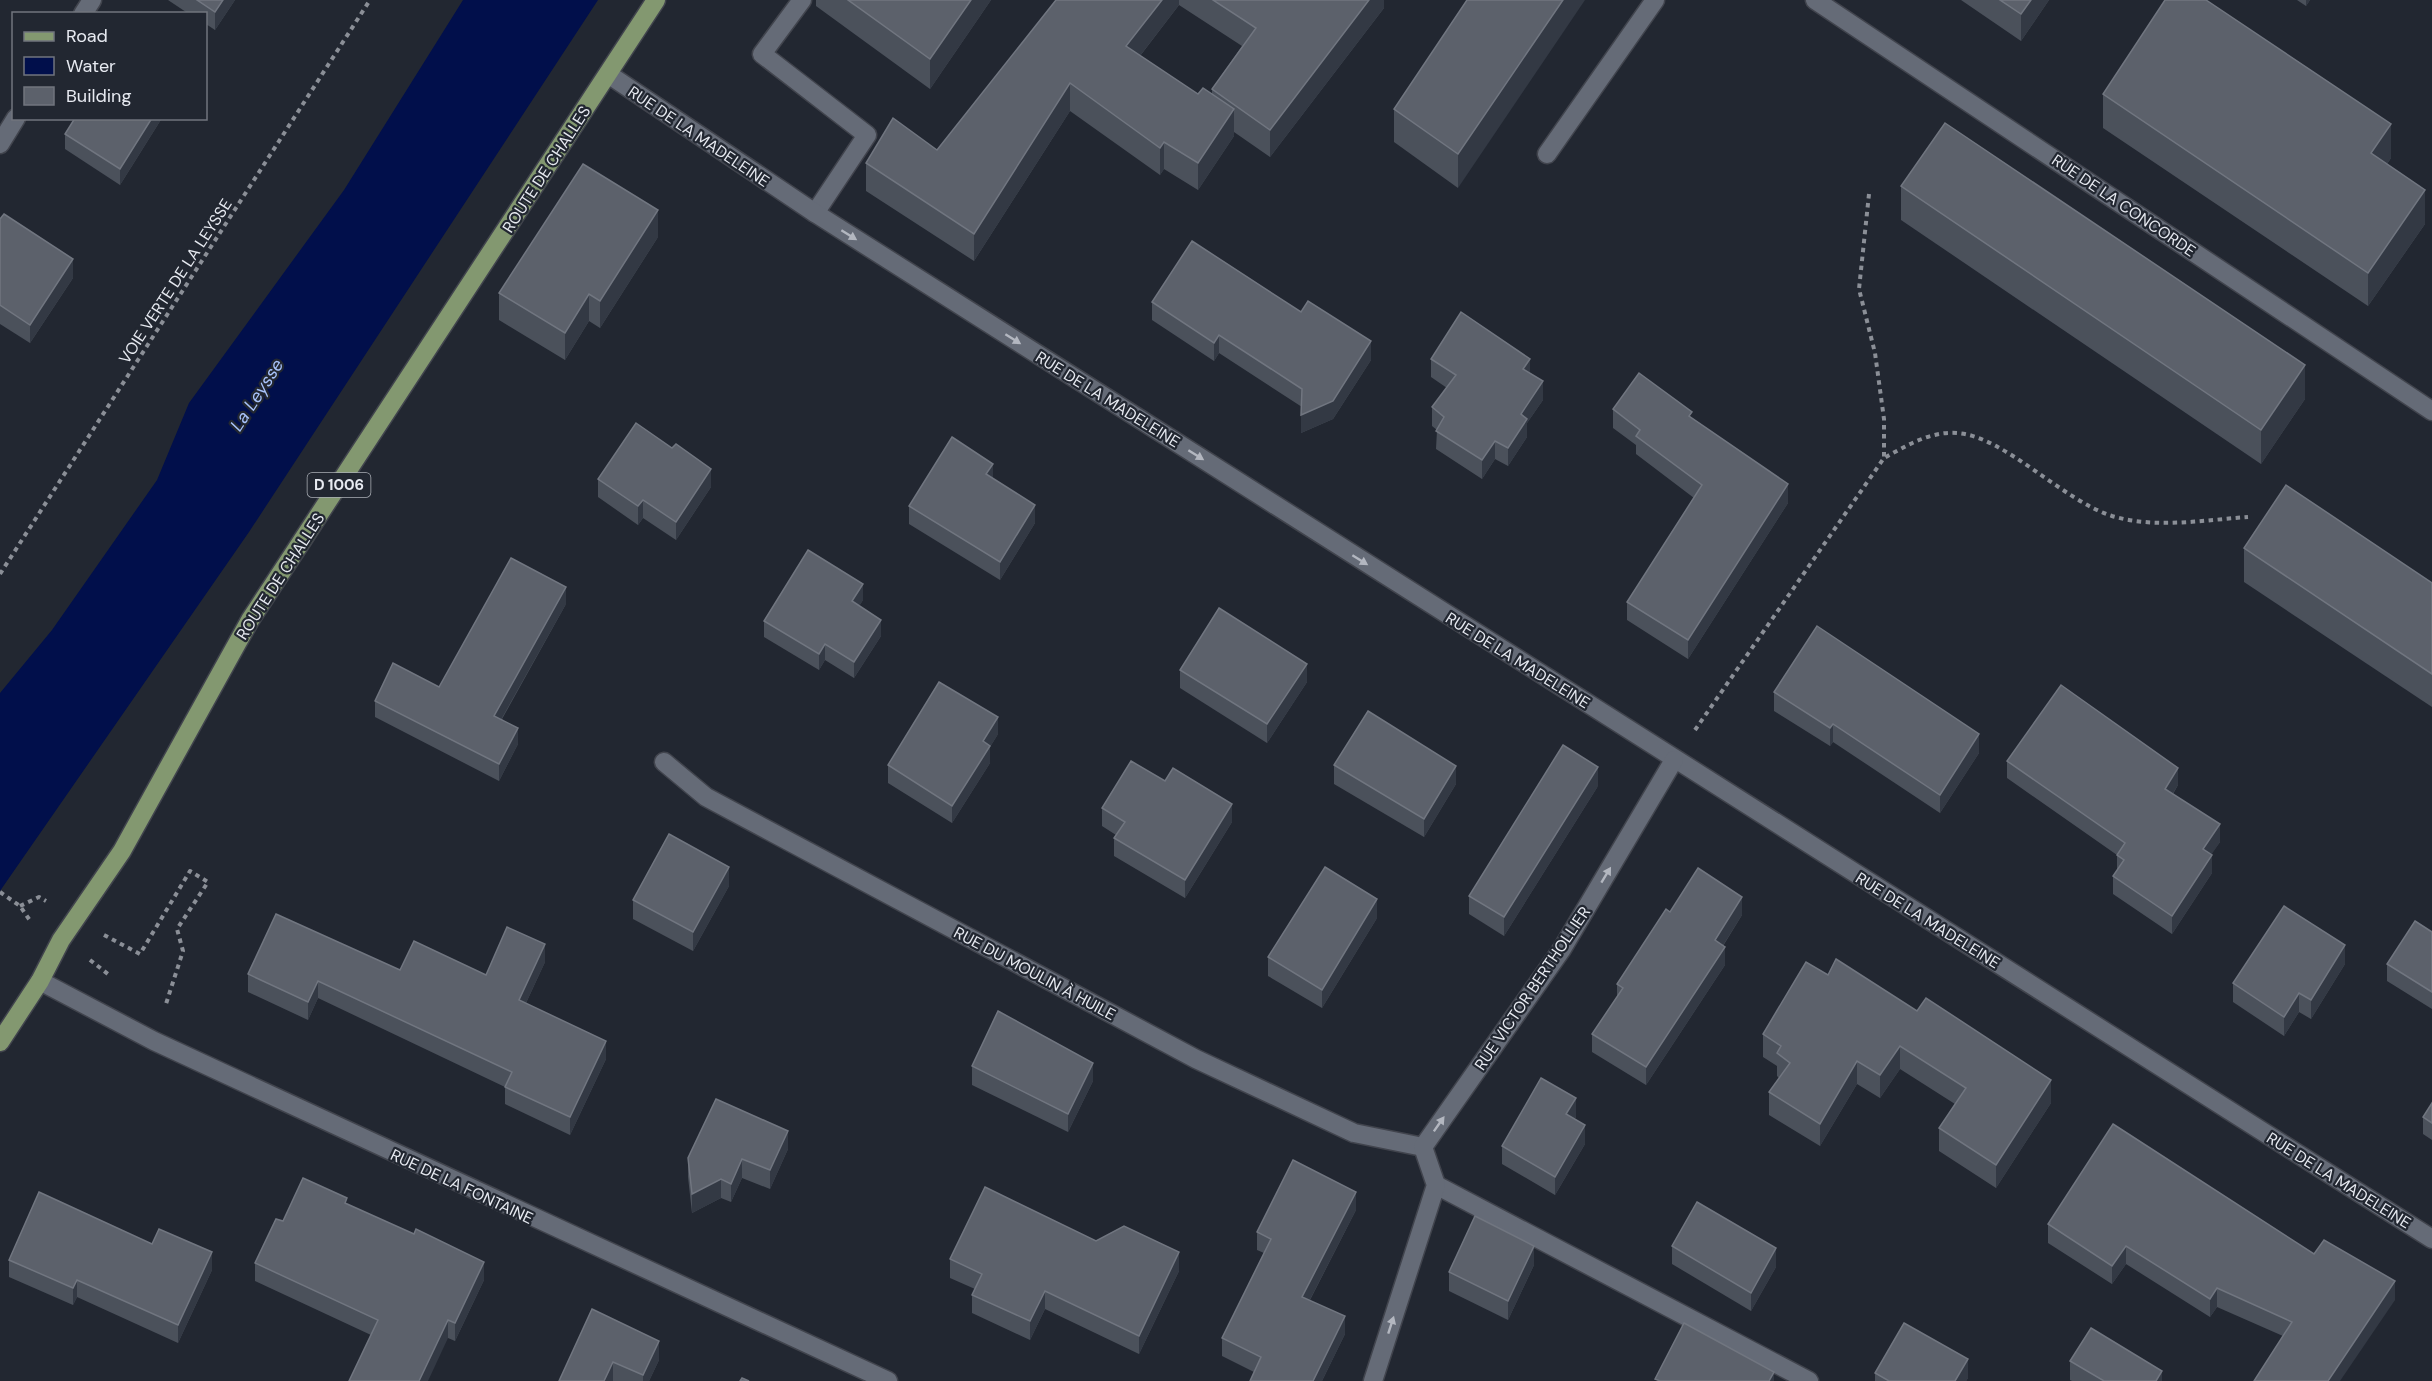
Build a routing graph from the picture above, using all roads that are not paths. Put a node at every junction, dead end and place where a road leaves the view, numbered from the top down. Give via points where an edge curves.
1 (656, 0) edge
2 (802, 0) edge
3 (1655, 0) edge
4 (1815, 0) edge
5 (608, 74) junction
6 (15, 120) edge
7 (0, 144) edge
8 (1547, 154) dead end
9 (815, 213) junction
10 (2432, 411) edge
11 (1674, 760) junction
12 (664, 762) dead end
13 (40, 981) junction
14 (0, 1042) edge
15 (1423, 1147) junction
16 (1436, 1185) junction
17 (2432, 1239) edge
18 (888, 1381) edge
19 (1373, 1381) edge
20 (1809, 1381) edge

1 - 5 main road, ROUTE DE CHALLES / D 1006
2 - 9 street via 762,54 867,135
3 - 8 street
4 - 10 street, RUE DE LA CONCORDE
5 - 9 street, RUE DE LA MADELEINE
5 - 13 main road, ROUTE DE CHALLES / D 1006 via 250,620 122,851 62,940
6 - 7 street
9 -> 11 street, RUE DE LA MADELEINE
15 -> 11 street, RUE VICTOR BERTHOLLIER via 1562,949
11 - 17 street, RUE DE LA MADELEINE
12 - 15 street, RUE DU MOULIN À HUILE via 706,797 1196,1059 1354,1133
13 - 14 main road, ROUTE DE CHALLES / D 1006
13 - 18 street, RUE DE LA FONTAINE via 154,1041
15 - 16 street
19 -> 16 street
16 - 20 street

